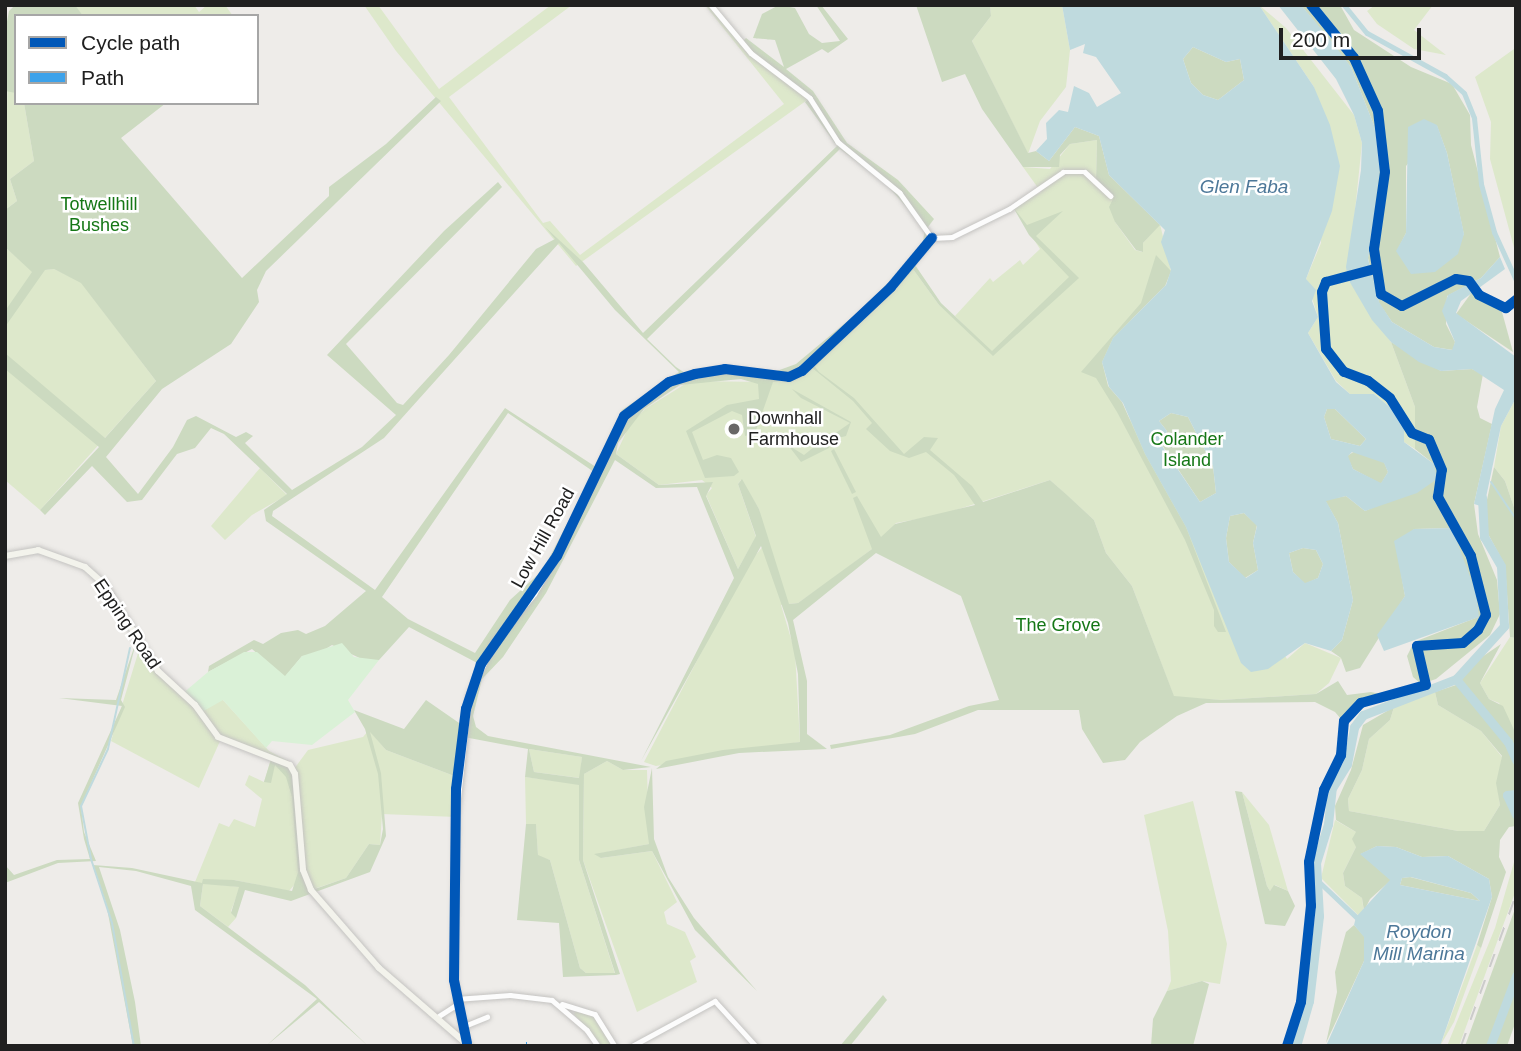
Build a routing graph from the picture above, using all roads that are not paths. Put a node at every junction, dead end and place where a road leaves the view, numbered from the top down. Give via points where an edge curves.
1 (711, 5) edge
2 (1111, 197) dead end
3 (932, 238) junction
4 (5, 556) edge
5 (456, 1002) junction
6 (559, 1003) junction
7 (576, 1007) junction
8 (439, 1016) junction
9 (571, 1016) junction
10 (486, 1017) dead end
11 (461, 1027) junction
12 (468, 1045) edge
13 (598, 1046) edge
14 (615, 1046) edge
15 (632, 1046) edge
16 (756, 1046) edge

1 - 3 street via 751,53 810,98 838,142 900,193
2 - 3 street via 1085,172 1063,173 1009,209 952,237
3 - 5 street, Low Hill Road via 891,287 802,371 789,377 725,369 695,374 668,382 624,416 557,556 487,654 469,696 456,789
4 - 8 main road, Epping Road via 38,550 85,567 105,585 158,671 195,705 218,737 290,765 295,774 303,870 311,890 379,968
5 - 6 street via 510,995
5 - 8 street
5 - 11 street, Low Hill Road
6 - 7 street
6 - 9 street
7 - 9 street
7 - 14 street via 599,1018
8 - 12 main road, Epping Road
9 - 13 street
10 - 11 street
11 - 12 street, Low Hill Road
15 - 16 street via 715,1002

